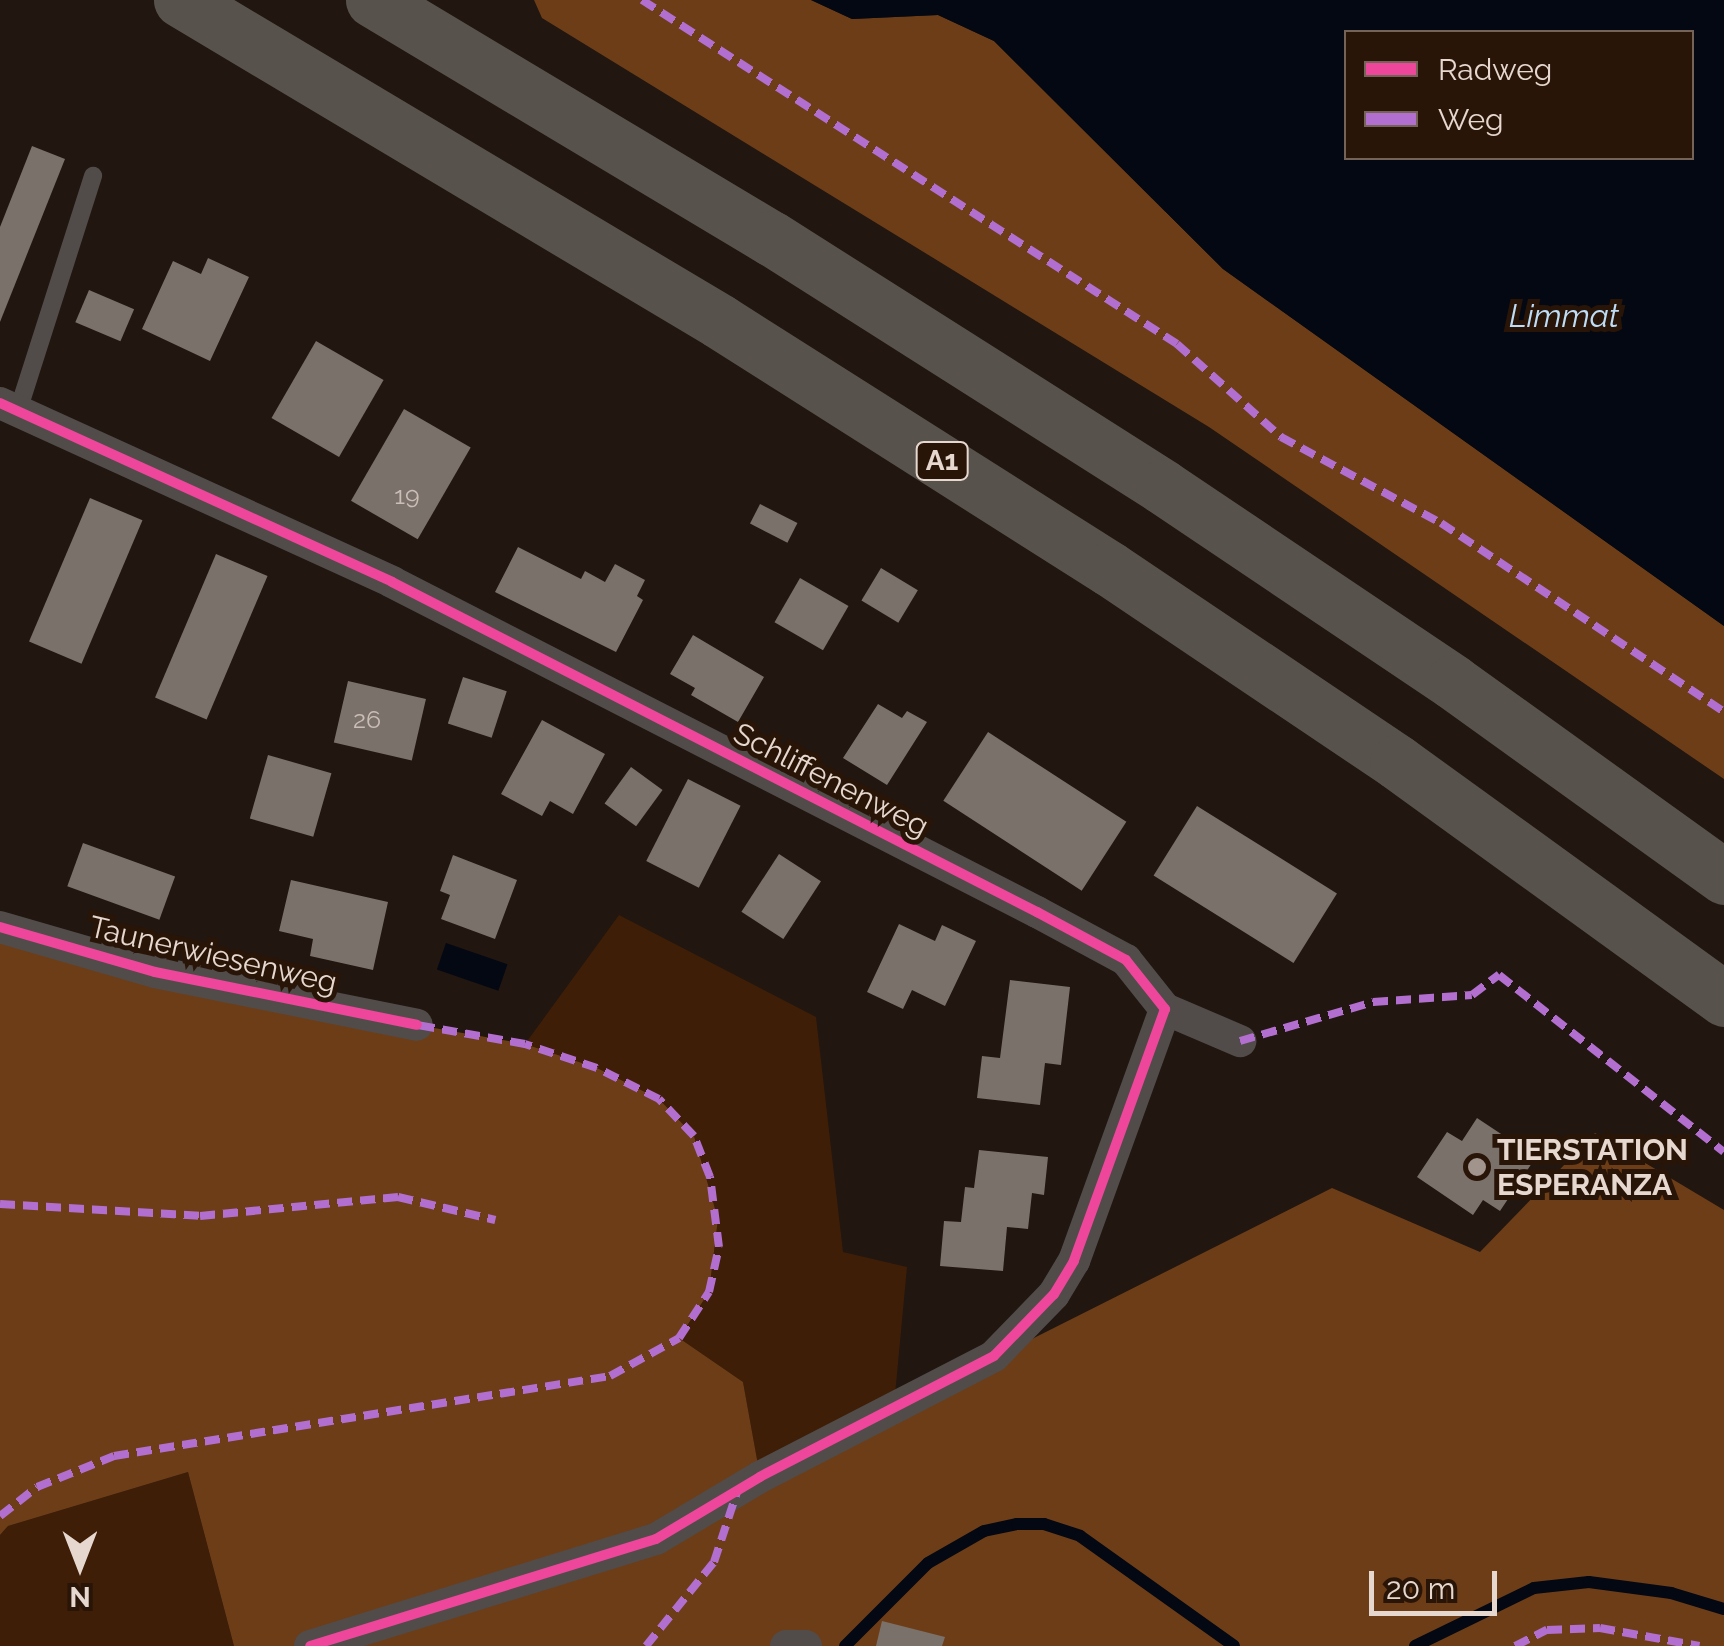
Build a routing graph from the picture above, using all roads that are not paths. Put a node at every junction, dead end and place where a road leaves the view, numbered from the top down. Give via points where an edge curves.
1 (181, 0) edge
2 (373, 0) edge
3 (93, 176) dead end
4 (9, 407) edge
5 (1724, 877) edge
6 (0, 927) edge
7 (1724, 998) edge
8 (1165, 1009) junction
9 (417, 1025) dead end
10 (1240, 1042) dead end
11 (310, 1646) edge
12 (786, 1646) edge
13 (806, 1646) edge

1 - 7 highway, A1 via 719,321 1110,568 1413,773
2 - 5 highway via 770,238 1163,487
3 - 4 lane
4 - 8 street, Schliffenenweg via 392,582 1036,912 1126,960
6 - 9 street, Taunerwiesenweg via 156,972
8 - 10 street, Schliffenenweg
8 - 11 street via 1074,1261 1054,1294 994,1356 656,1539
12 - 13 street

